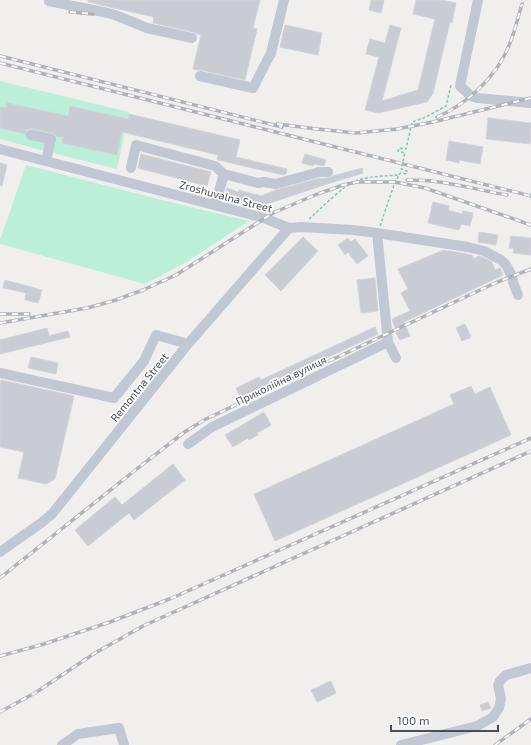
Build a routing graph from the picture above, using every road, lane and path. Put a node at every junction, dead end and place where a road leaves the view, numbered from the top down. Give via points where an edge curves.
1 (49, 0) edge
2 (284, 0) edge
3 (478, 0) edge
4 (192, 38) dead end
5 (200, 76) dead end
6 (531, 103) edge
7 (446, 106) dead end
8 (31, 135) dead end
9 (0, 149) edge
10 (46, 161) junction
11 (131, 168) dead end
12 (328, 172) dead end
13 (224, 174) junction
14 (399, 175) junction
15 (215, 205) junction
16 (301, 227) junction
17 (289, 228) junction
18 (377, 233) junction
19 (518, 295) dead end
20 (388, 342) junction
21 (188, 344) junction
22 (396, 358) dead end
23 (0, 373) edge
24 (188, 444) dead end
25 (0, 552) edge
26 (531, 668) edge
27 (124, 744) edge
28 (62, 745) edge
29 (401, 745) edge

1 - 4 street via 108,13 146,28
2 - 5 street via 271,53 253,88
3 - 6 street via 460,86 477,98
7 - 14 path via 412,122 406,149 398,148 398,151 405,153 401,169 407,171 406,174 400,172
8 - 10 street via 51,139
9 - 10 street, Zroshuvalna Street
10 - 15 street, Zroshuvalna Street
11 - 13 street via 136,145 215,166
12 - 13 street via 318,172 276,184 258,183
13 - 15 street
14 - 16 path via 358,180 344,188
14 - 18 path
15 - 17 street, Zroshuvalna Street via 264,218
16 - 17 street, Zroshuvalna Street
16 - 18 street, Zroshuvalna Street
17 - 21 street, Remontna Street
18 - 19 street, Zroshuvalna Street via 484,251 506,265
18 - 20 street
20 - 22 street
20 - 24 street, Приколійна вулиця via 212,426
21 - 23 street via 156,335 144,361 114,398
21 - 25 street, Remontna Street via 52,514
26 - 29 street via 506,675 500,681 498,685 501,699 493,717 477,726
27 - 28 street via 119,728 78,734

